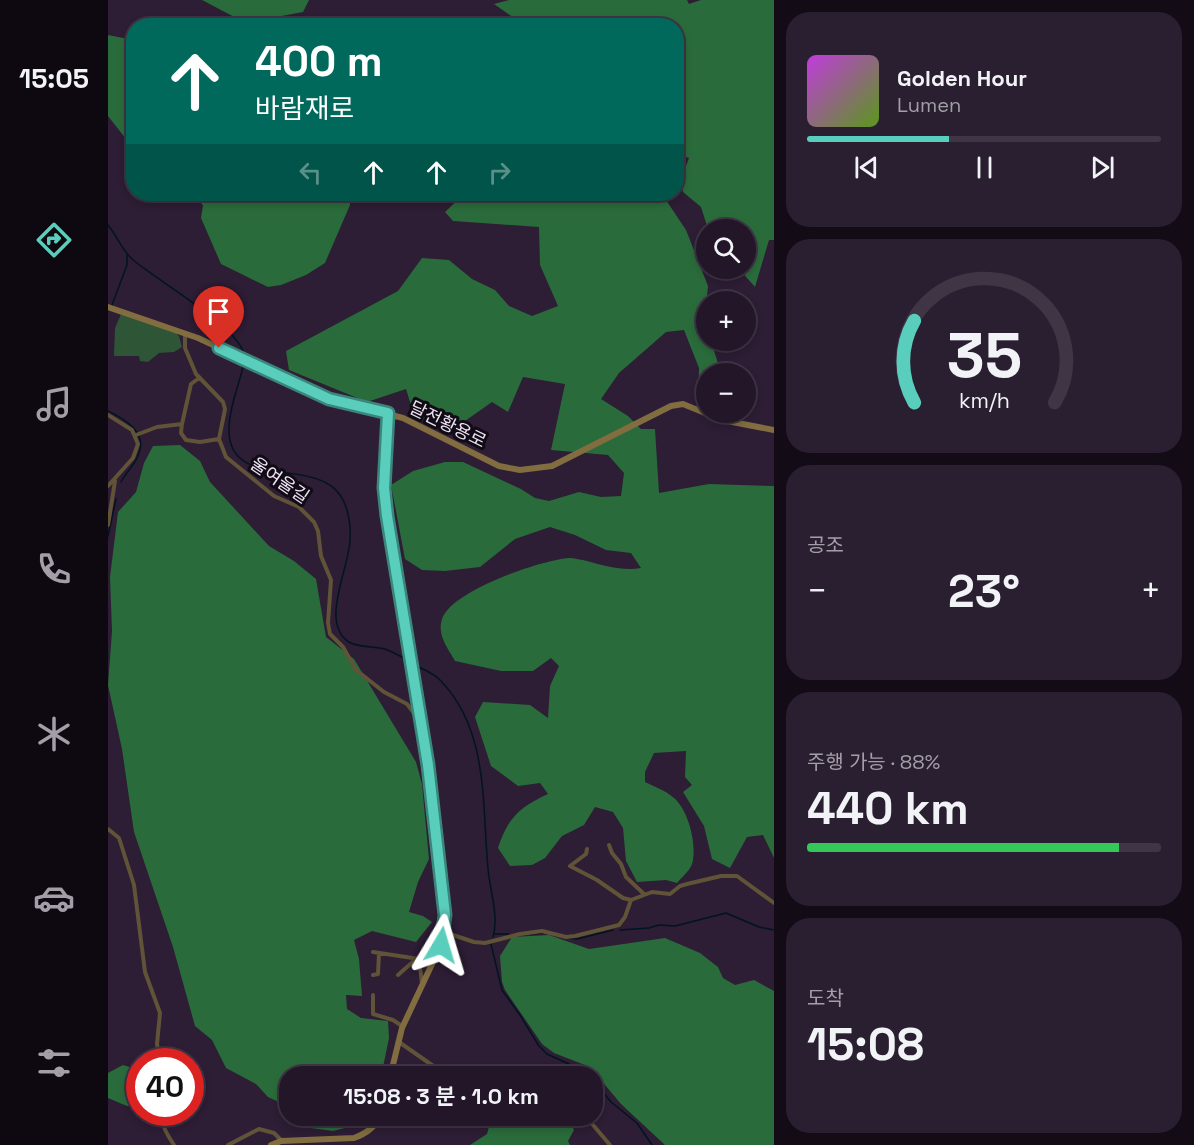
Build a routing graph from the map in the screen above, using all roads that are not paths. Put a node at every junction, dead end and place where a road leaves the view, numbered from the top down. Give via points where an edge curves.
1 (110, 308) edge
2 (186, 333) junction
3 (199, 378) junction
4 (388, 413) junction
5 (108, 415) edge
6 (182, 423) junction
7 (774, 430) edge
8 (138, 434) junction
9 (219, 439) junction
10 (116, 476) junction
11 (108, 486) edge
12 (108, 525) edge
13 (420, 722) junction
14 (108, 830) edge
15 (609, 845) dead end
16 (587, 849) dead end
17 (644, 894) junction
18 (631, 900) junction
19 (774, 903) edge
20 (444, 922) junction
21 (444, 932) junction
22 (373, 952) dead end
23 (379, 953) junction
24 (418, 959) junction
25 (373, 975) dead end
26 (398, 975) dead end
27 (422, 986) junction
28 (373, 995) dead end
29 (403, 1027) junction
30 (398, 1041) junction
31 (159, 1048) edge
32 (392, 1066) edge
33 (433, 1066) edge
34 (164, 1126) edge
35 (373, 1126) edge
36 (594, 1126) edge
37 (281, 1141) junction
38 (335, 1142) edge
39 (174, 1145) edge
40 (228, 1145) edge
41 (271, 1145) edge
42 (610, 1145) edge

1 - 2 street, 달전황용로
2 - 3 street via 185,348
2 - 4 street, 달전황용로 via 329,399
3 - 6 street via 191,384
3 - 9 street via 223,402
4 - 7 street, 달전황용로 via 500,466 520,470 552,466 671,406 683,404 722,420
4 - 13 street via 384,488
5 - 8 street
6 - 8 street
6 - 9 street via 181,434 186,440
8 - 10 street via 137,450
9 - 13 street, 울여울길 via 231,463 274,496 299,507 314,522 331,580 330,634 356,670 407,704
10 - 11 street
10 - 12 street
13 - 20 street
14 - 31 street via 119,838 134,885 145,972 160,1013
15 - 17 street via 626,877
16 - 18 street via 570,866
17 - 18 street
17 - 19 street via 670,894 687,884 736,876
18 - 21 street via 619,925 575,936 542,931 485,943
20 - 21 street
20 - 24 street
21 - 27 street
22 - 23 street
23 - 24 street
23 - 25 street via 378,974
24 - 26 street
24 - 27 street
27 - 29 street
28 - 29 street via 373,1014
29 - 30 street
30 - 32 street
30 - 33 street
34 - 39 street
35 - 38 street via 365,1134
36 - 42 street
37 - 38 street
37 - 40 street via 259,1129
37 - 41 street

